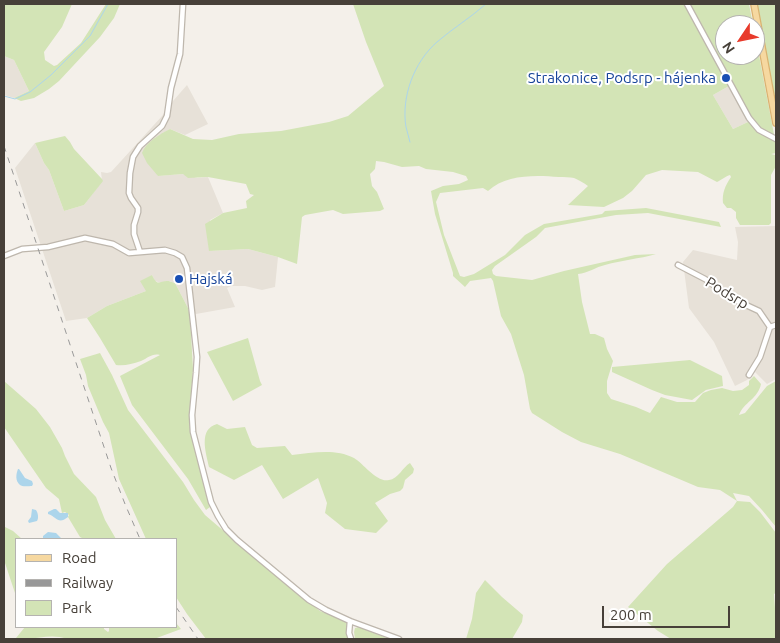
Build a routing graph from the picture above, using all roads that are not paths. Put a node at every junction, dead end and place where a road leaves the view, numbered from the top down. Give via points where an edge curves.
1 (183, 4) edge
2 (687, 4) edge
3 (754, 4) edge
4 (776, 124) edge
5 (776, 139) edge
6 (140, 252) junction
7 (4, 256) edge
8 (678, 265) dead end
9 (776, 324) edge
10 (770, 327) junction
11 (750, 376) dead end
12 (350, 621) junction
13 (351, 639) edge
14 (399, 639) edge

1 - 6 street via 180,54 167,116 162,126 140,146 133,157 130,173 129,193 138,208 134,234
2 - 5 street via 749,118 760,130
3 - 4 main road
6 - 7 street via 129,253 112,244 85,238 48,247 22,249
6 - 12 street via 165,250 175,253 182,257 187,268 197,357 193,432 207,489 218,516 237,540 309,600
8 - 10 street, Podsrp via 759,311
9 - 10 street
10 - 11 street
12 - 13 street
12 - 14 street

